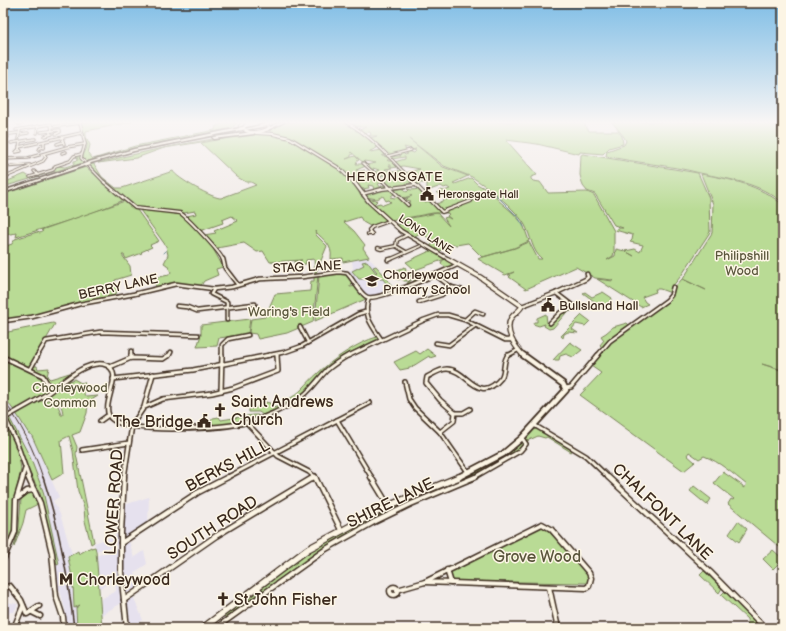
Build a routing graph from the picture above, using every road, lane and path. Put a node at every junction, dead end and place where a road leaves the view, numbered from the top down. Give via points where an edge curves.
1 (52, 151) edge
2 (129, 151) edge
3 (139, 151) edge
4 (312, 151) edge
5 (383, 151) edge
6 (405, 151) edge
7 (44, 154) junction
8 (81, 154) joint
9 (388, 156) junction
10 (3, 159) edge
11 (67, 162) junction
12 (363, 163) dead end
13 (86, 164) junction
14 (70, 165) dead end
15 (32, 166) junction
16 (3, 167) edge
17 (34, 171) dead end
18 (3, 174) edge
19 (9, 175) junction
20 (38, 175) junction
21 (30, 177) dead end
22 (3, 178) edge
23 (416, 185) junction
24 (390, 188) junction
25 (3, 191) edge
26 (362, 194) junction
27 (471, 201) dead end
28 (408, 205) dead end
29 (389, 221) junction
30 (370, 232) dead end
31 (407, 235) junction
32 (396, 246) junction
33 (421, 246) dead end
34 (382, 252) dead end
35 (407, 252) junction
36 (388, 260) dead end
37 (457, 265) junction
38 (434, 274) junction
39 (588, 274) dead end
40 (238, 285) junction
41 (451, 287) junction
42 (673, 287) dead end
43 (214, 288) junction
44 (460, 289) dead end
45 (556, 293) junction
46 (369, 298) junction
47 (421, 301) dead end
48 (255, 304) dead end
49 (180, 306) dead end
50 (522, 306) junction
51 (229, 307) junction
52 (365, 312) junction
53 (483, 314) dead end
54 (466, 319) junction
55 (227, 320) dead end
56 (3, 321) edge
57 (549, 322) dead end
58 (476, 325) junction
59 (300, 327) dead end
60 (198, 335) dead end
61 (248, 335) dead end
62 (381, 339) junction
63 (512, 340) junction
64 (308, 343) junction
65 (436, 343) dead end
66 (518, 350) junction
67 (131, 351) dead end
68 (171, 352) dead end
69 (277, 354) junction
70 (3, 357) edge
71 (131, 358) junction
72 (221, 365) junction
73 (30, 369) junction
74 (111, 369) junction
75 (153, 374) junction
76 (113, 379) junction
77 (405, 382) dead end
78 (566, 388) junction
79 (51, 390) junction
80 (221, 391) junction
81 (370, 403) dead end
82 (144, 407) junction
83 (470, 409) dead end
84 (455, 412) junction
85 (107, 416) junction
86 (337, 420) junction
87 (100, 421) dead end
88 (247, 423) junction
89 (132, 425) junction
90 (534, 425) junction
91 (440, 432) junction
92 (522, 438) junction
93 (129, 443) junction
94 (82, 450) dead end
95 (274, 453) junction
96 (24, 470) junction
97 (468, 472) junction
98 (315, 476) junction
99 (35, 490) junction
100 (16, 500) junction
101 (388, 506) junction
102 (341, 530) junction
103 (121, 543) junction
104 (3, 560) edge
105 (447, 570) junction
106 (425, 582) junction
107 (451, 583) junction
108 (258, 587) junction
109 (549, 587) junction
110 (3, 588) edge
111 (398, 590) dead end
112 (261, 595) junction
113 (124, 601) junction
114 (23, 606) junction
115 (40, 606) dead end
116 (32, 611) junction
117 (222, 614) junction
118 (40, 616) dead end
119 (225, 621) junction
120 (14, 628) edge
121 (64, 628) edge
122 (127, 628) edge
123 (203, 628) edge
124 (216, 628) edge
125 (558, 628) edge
126 (766, 628) edge

1 - 7 street
2 - 13 highway
3 - 13 highway
4 - 26 street, LONG LANE via 339,168
5 - 9 street
6 - 9 street
7 - 10 street via 20,159
7 - 15 street via 44,160
8 - 11 street
8 - 40 street via 82,160 98,177 135,208 185,215 217,249 225,268
9 - 23 street
11 - 14 street
11 - 20 street
12 - 24 street
13 - 25 highway
15 - 16 street
15 - 19 street
17 - 20 street
18 - 19 street
19 - 22 street
20 - 21 street
23 - 24 street
23 - 27 street via 442,212
24 - 26 street
24 - 28 street
26 - 29 street, LONG LANE
29 - 30 street via 372,227
29 - 31 street, LONG LANE
31 - 32 street via 397,240
31 - 37 street, LONG LANE
32 - 34 street via 380,248
32 - 35 street
33 - 35 street
35 - 36 street
37 - 38 street
37 - 50 street, LONG LANE
38 - 41 street
38 - 46 street via 398,290
39 - 45 street via 586,279
40 - 43 street, BERRY LANE
40 - 46 street, STAG LANE via 260,279 343,272 350,276
41 - 44 street
41 - 47 street via 441,295
42 - 78 street via 672,295 667,300 610,341 571,387
43 - 51 street via 211,294 224,299
43 - 56 street, BERRY LANE via 176,284 32,317
45 - 50 street
45 - 57 street via 574,306
46 - 52 street
48 - 51 street
49 - 51 street via 197,311
50 - 63 street via 510,323
51 - 55 street
52 - 62 street
52 - 64 street
53 - 54 street via 477,310
54 - 58 street
54 - 62 street via 435,315
58 - 63 street via 505,340
58 - 65 street via 449,345
59 - 64 street
60 - 73 street via 100,332 49,341 45,343
61 - 72 street via 228,339 222,345
62 - 88 street via 331,366 299,400
63 - 66 street
64 - 69 street
66 - 78 street
66 - 84 street via 510,353 505,359 503,378 487,388 479,388 451,369 444,369 427,377 426,383
67 - 71 street
68 - 71 street via 168,358
69 - 72 street
69 - 80 street via 278,370
70 - 73 street
71 - 74 street
72 - 75 street
72 - 80 street
73 - 79 street via 43,376
74 - 76 street
74 - 79 street via 100,365 84,367
75 - 76 street
75 - 82 street
76 - 85 street
77 - 91 street via 409,398 415,408
78 - 90 street, SHIRE LANE
79 - 96 street, bridge via 4,418 16,441
80 - 82 street via 163,399
81 - 86 street, BERKS HILL
82 - 89 street
83 - 84 street via 463,413
84 - 91 street via 454,421
85 - 87 street
85 - 89 street
86 - 95 street, BERKS HILL
86 - 101 street
88 - 89 street via 207,428 155,429
88 - 95 street
89 - 93 street, LOWER ROAD
90 - 92 street, SHIRE LANE
90 - 126 street, CHALFONT LANE via 588,457
91 - 97 street
92 - 97 street, SHIRE LANE via 502,454
92 - 112 street, SHIRE LANE via 526,444 520,451 493,468 411,504 355,533 326,549
93 - 94 street
93 - 103 street, LOWER ROAD via 124,477
95 - 98 street
95 - 103 street, BERKS HILL via 197,493
96 - 99 street
96 - 100 street
97 - 101 street, SHIRE LANE
98 - 102 street
98 - 113 street, SOUTH ROAD via 216,536
99 - 100 street via 24,492
99 - 121 street via 52,553 56,596
100 - 104 street via 14,532
101 - 102 street, SHIRE LANE
102 - 108 street, SHIRE LANE via 308,549
103 - 113 street, LOWER ROAD via 120,572
105 - 106 street
105 - 107 street
105 - 109 street via 542,524 591,578 586,588
106 - 107 street
106 - 111 street
107 - 109 street
108 - 112 street
108 - 117 street, SHIRE LANE
109 - 125 street
110 - 114 street via 10,586
112 - 119 street, SHIRE LANE
113 - 122 street, LOWER ROAD
114 - 116 street via 27,614
114 - 120 street
115 - 116 street
116 - 118 street
117 - 119 street
117 - 123 street, SHIRE LANE
119 - 124 street, SHIRE LANE

